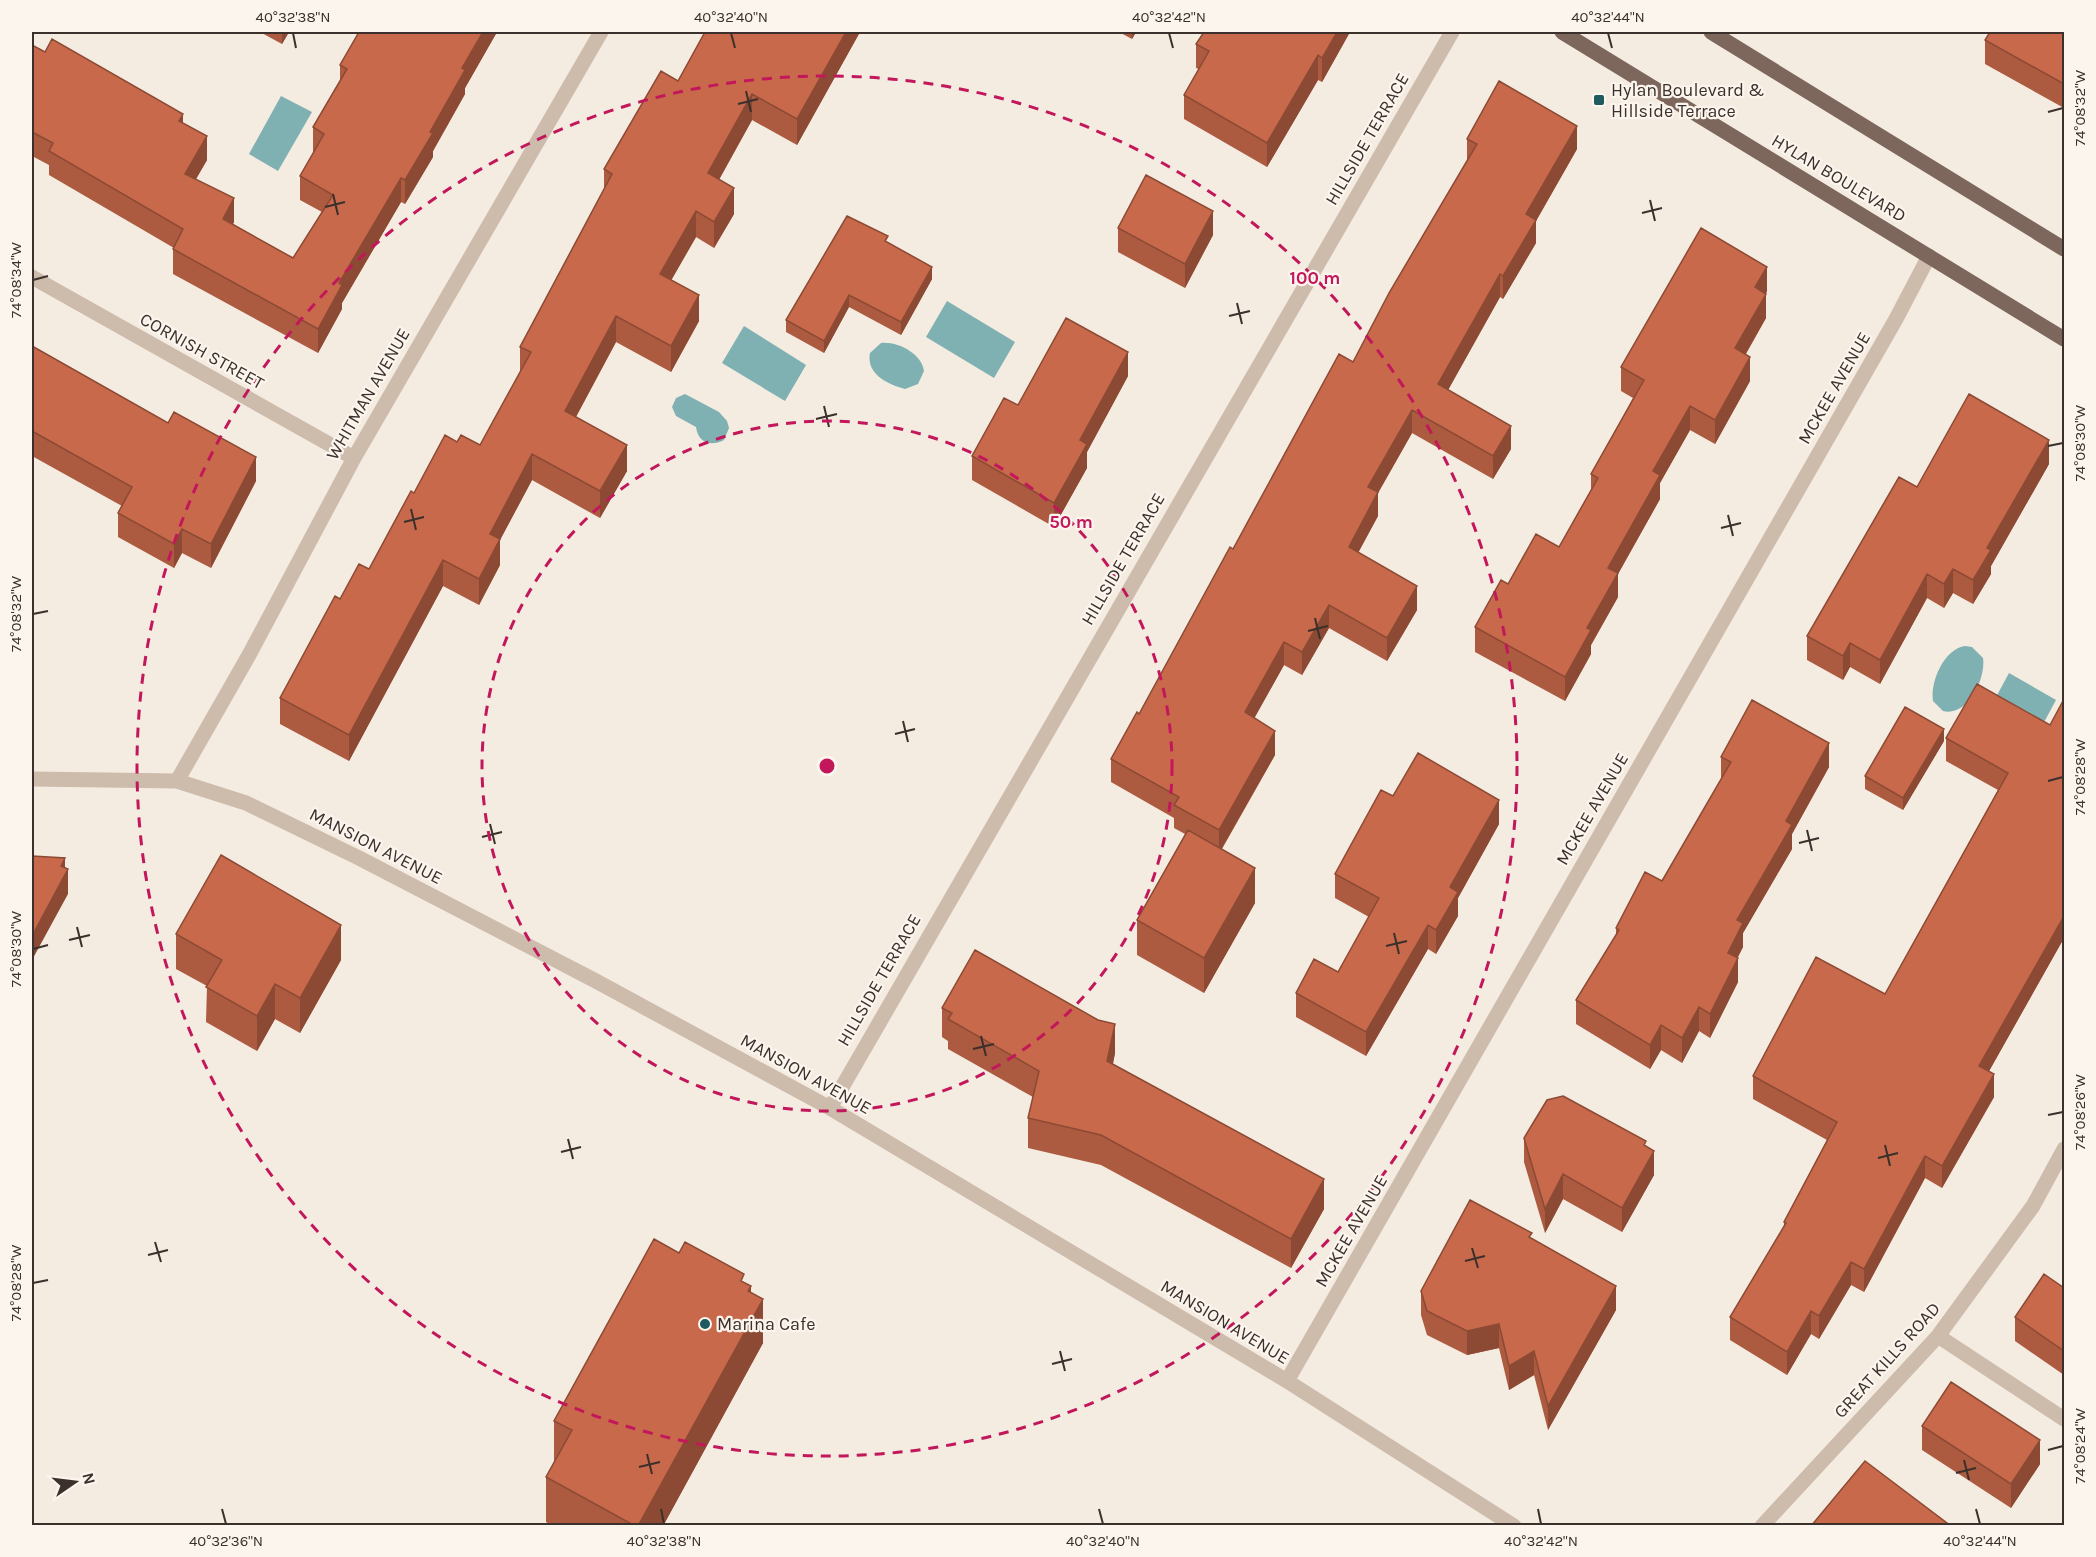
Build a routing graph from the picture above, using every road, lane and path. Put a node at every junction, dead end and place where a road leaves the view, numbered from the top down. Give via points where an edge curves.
1 (601, 32) edge
2 (1452, 32) edge
3 (1562, 32) edge
4 (1711, 32) edge
5 (2064, 249) edge
6 (1929, 255) junction
7 (32, 277) edge
8 (2064, 339) edge
9 (354, 458) junction
10 (32, 779) edge
11 (177, 781) junction
12 (830, 1108) junction
13 (2064, 1149) edge
14 (1938, 1336) junction
15 (1287, 1381) junction
16 (2064, 1419) edge
17 (1514, 1526) edge
18 (1762, 1526) edge

1 - 9 street, WHITMAN AVENUE
2 - 12 street, HILLSIDE TERRACE
3 - 6 main road, HYLAN BOULEVARD
4 - 5 main road
6 - 8 main road, HYLAN BOULEVARD
6 - 15 street, MCKEE AVENUE
7 - 9 street, CORNISH STREET
9 - 11 street, WHITMAN AVENUE
10 - 11 street, MANSION AVENUE
11 - 12 street, MANSION AVENUE via 246,803 359,858
12 - 15 street, MANSION AVENUE
13 - 14 street, GREAT KILLS ROAD via 2033,1206
14 - 16 street
14 - 18 street, GREAT KILLS ROAD
15 - 17 street, MANSION AVENUE

